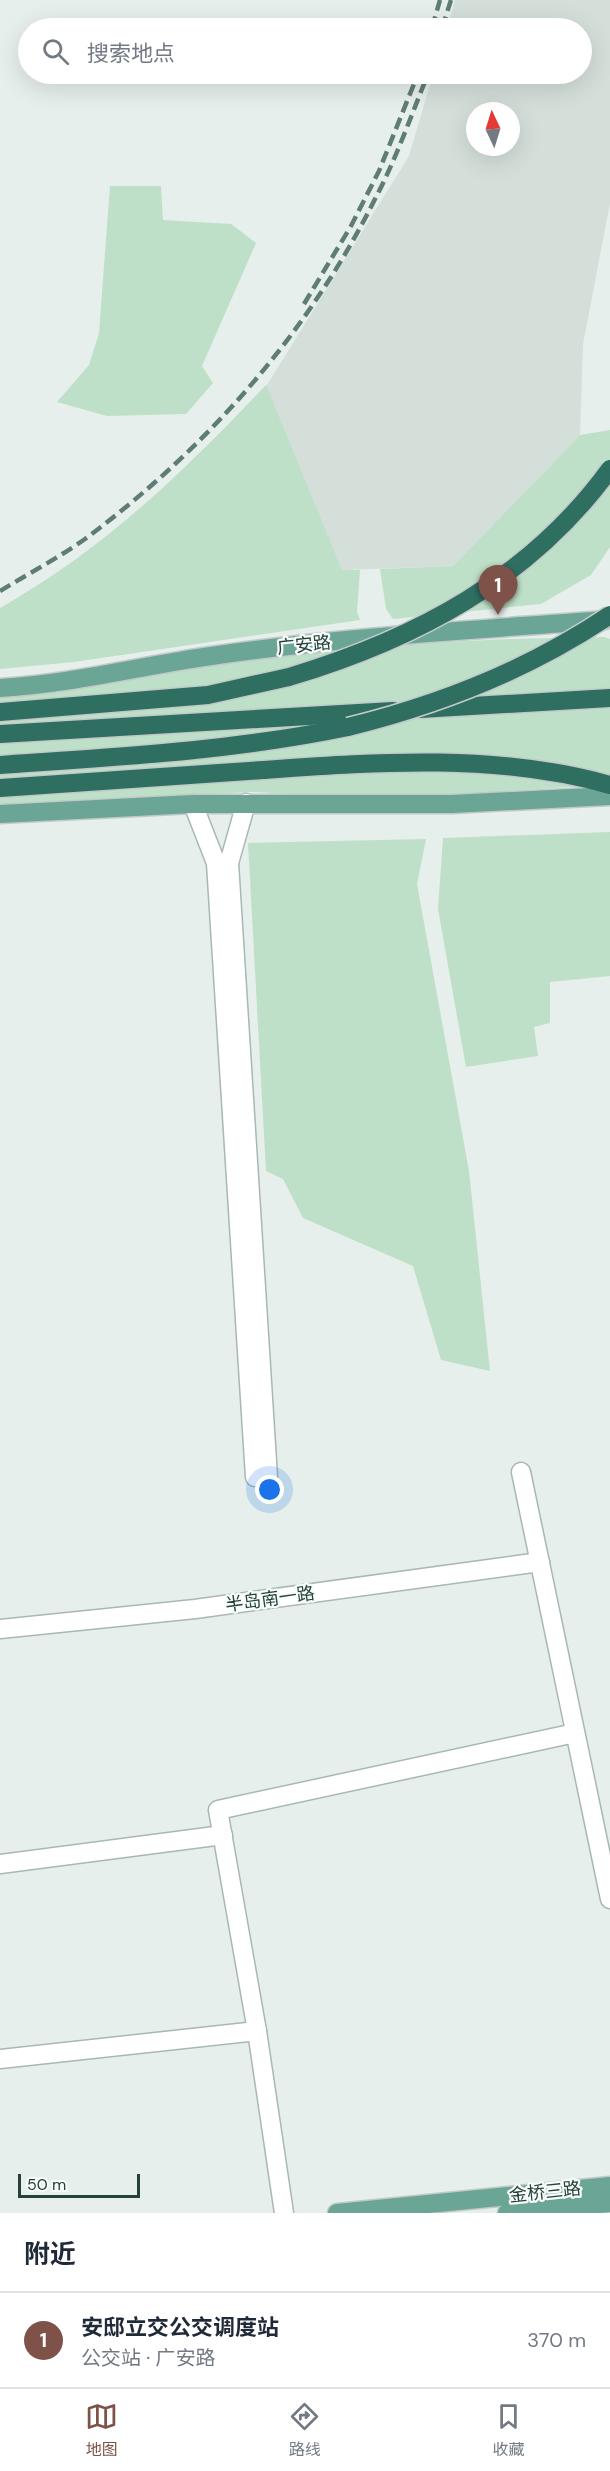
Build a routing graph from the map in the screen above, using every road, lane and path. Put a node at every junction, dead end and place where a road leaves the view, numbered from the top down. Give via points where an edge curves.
1 (610, 469) edge
2 (609, 619) edge
3 (0, 688) edge
4 (610, 698) edge
5 (0, 712) edge
6 (0, 734) edge
7 (0, 765) edge
8 (610, 785) edge
9 (0, 788) edge
10 (610, 796) edge
11 (246, 803) junction
12 (193, 804) junction
13 (0, 813) edge
14 (521, 1472) dead end
15 (540, 1562) junction
16 (0, 1629) edge
17 (574, 1733) junction
18 (223, 1835) junction
19 (0, 1864) edge
20 (610, 1899) edge
21 (257, 2031) junction
22 (0, 2059) edge
23 (610, 2186) edge
24 (610, 2203) edge
25 (284, 2213) edge
26 (338, 2213) edge
27 (507, 2213) edge

1 - 5 highway, bridge via 549,537 511,569 417,630 373,648 289,677 208,695
2 - 3 main road, 广安路 via 298,645 210,656 81,680
2 - 7 highway, bridge via 500,677 393,716 251,744
4 - 6 highway, bridge
8 - 9 highway via 519,768 410,763
10 - 11 main road via 452,804
11 - 12 main road
11 - 12 street via 229,863 262,1477 216,863
12 - 13 main road
14 - 15 street
15 - 16 street, 半岛南一路 via 195,1609
15 - 17 street
17 - 18 street via 218,1810
17 - 20 street
18 - 19 street
18 - 21 street
21 - 22 street
21 - 25 street
23 - 26 main road, 金桥三路
24 - 27 main road, 金桥三路

